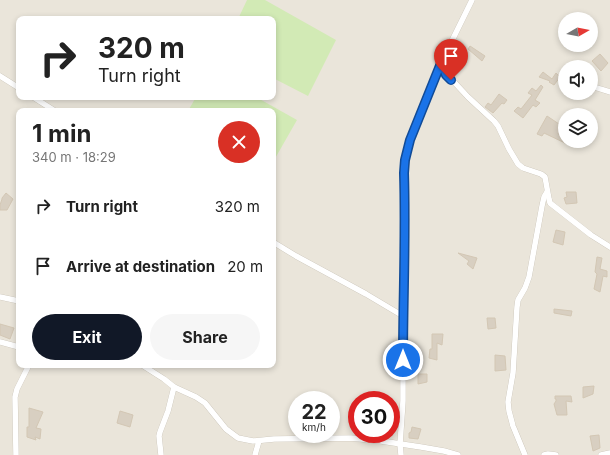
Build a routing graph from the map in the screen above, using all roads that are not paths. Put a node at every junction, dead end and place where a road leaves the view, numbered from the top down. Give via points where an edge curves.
1 (472, 0) edge
2 (441, 63) junction
3 (0, 76) edge
4 (16, 86) edge
5 (598, 88) edge
6 (610, 92) edge
7 (38, 100) edge
8 (50, 108) edge
9 (547, 192) junction
10 (276, 244) edge
11 (610, 247) edge
12 (0, 297) edge
13 (16, 300) edge
14 (403, 316) junction
15 (0, 342) edge
16 (16, 346) edge
17 (28, 368) edge
18 (147, 368) edge
19 (174, 387) junction
20 (259, 441) junction
21 (400, 444) junction
22 (610, 453) edge
23 (16, 455) edge
24 (161, 455) edge
25 (255, 455) edge
26 (401, 455) edge
27 (458, 455) edge
28 (525, 455) edge
29 (544, 455) edge
30 (556, 455) edge
31 (601, 455) edge

1 - 2 street
2 - 9 street via 446,75 498,126 518,164 545,177
2 - 14 street via 410,140 405,160
3 - 4 street
5 - 6 street
7 - 8 street
9 - 11 street via 550,203
9 - 28 street via 529,277 518,300 513,373 508,402 513,426
10 - 14 street
12 - 13 street
14 - 21 street
15 - 16 street
17 - 23 street via 15,397
18 - 19 street
19 - 20 street via 205,403 226,429 238,438
19 - 24 street via 159,436
20 - 21 street via 351,438
20 - 25 street
21 - 26 street
21 - 27 street
22 - 31 street
29 - 30 street

